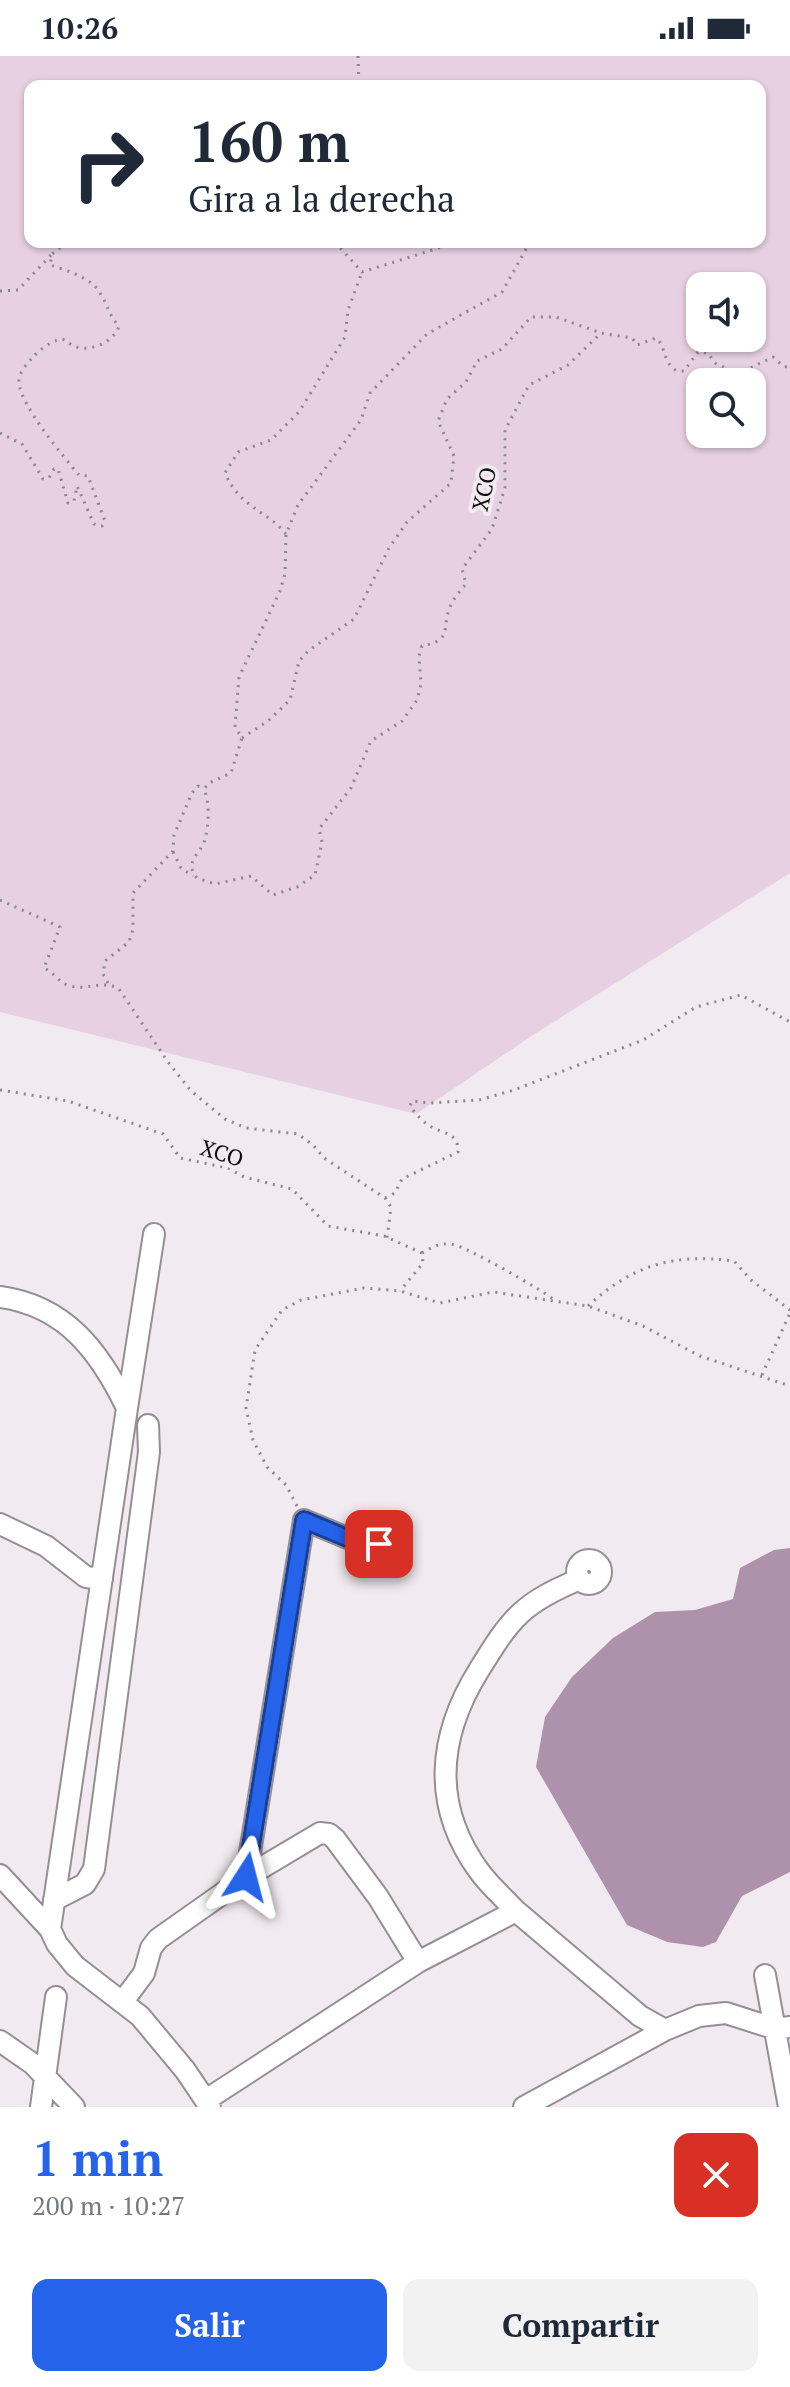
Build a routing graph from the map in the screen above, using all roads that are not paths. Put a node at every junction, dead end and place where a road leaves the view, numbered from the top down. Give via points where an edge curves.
1 (154, 1234) dead end
2 (0, 1297) edge
3 (127, 1408) junction
4 (148, 1425) dead end
5 (0, 1524) edge
6 (379, 1544) dead end
7 (102, 1579) junction
8 (580, 1579) dead end
9 (0, 1875) edge
10 (246, 1877) junction
11 (54, 1900) junction
12 (516, 1911) junction
13 (50, 1929) junction
14 (418, 1962) junction
15 (765, 1975) dead end
16 (56, 1997) dead end
17 (124, 2000) junction
18 (783, 2028) edge
19 (665, 2030) junction
20 (0, 2041) edge
21 (46, 2077) junction
22 (208, 2104) edge
23 (41, 2107) edge
24 (74, 2107) edge
25 (524, 2107) edge
26 (789, 2107) edge

1 - 3 street
2 - 3 street via 44,1311 83,1338 99,1355
3 - 7 street
4 - 11 street via 149,1452 94,1869 85,1884
5 - 7 street via 46,1546 86,1577
6 - 10 street via 364,1545 304,1520
7 - 11 street
8 - 12 street via 545,1594 504,1629 470,1684 445,1753 450,1813 462,1843 479,1872
9 - 13 street
10 - 14 street via 311,1837 329,1834 378,1897
10 - 17 street via 158,1939 144,1973
11 - 13 street
12 - 14 street
12 - 19 street via 640,2016
13 - 17 street via 75,1966
14 - 22 street
15 - 18 street
16 - 21 street
17 - 22 street
18 - 19 street via 712,2013
18 - 26 street
19 - 25 street
20 - 21 street
21 - 23 street
21 - 24 street

